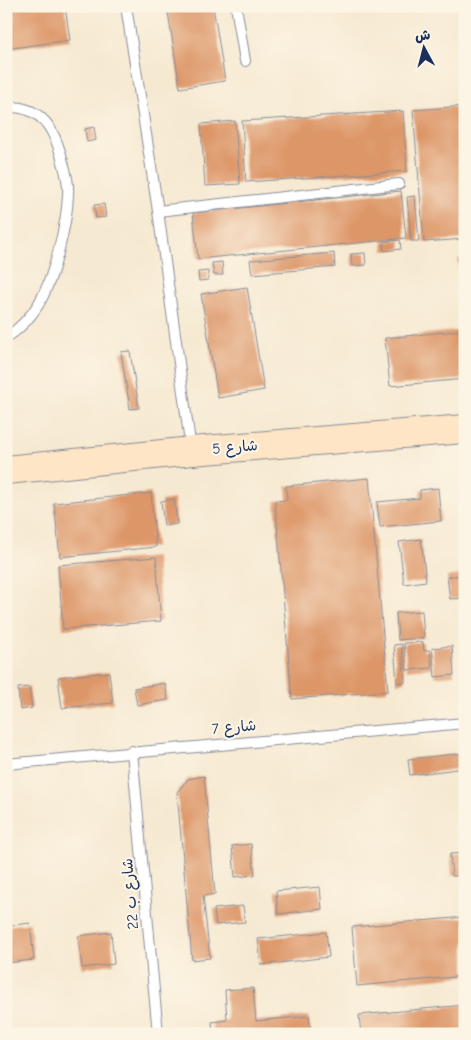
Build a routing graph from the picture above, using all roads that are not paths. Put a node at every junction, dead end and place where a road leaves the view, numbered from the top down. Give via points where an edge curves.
1 (126, 6) edge
2 (236, 6) edge
3 (245, 61) dead end
4 (6, 107) edge
5 (399, 184) dead end
6 (158, 211) junction
7 (6, 338) edge
8 (465, 429) edge
9 (192, 450) junction
10 (6, 470) edge
11 (465, 723) edge
12 (132, 751) junction
13 (6, 764) edge
14 (158, 1034) edge

1 - 6 lane
2 - 3 lane
4 - 7 lane via 32,112 48,124 57,140 68,179 68,194 65,221 45,291 29,317
5 - 6 lane
6 - 9 lane
8 - 9 street, شارع 5
9 - 10 street, شارع 5
11 - 12 lane, شارع 7
12 - 13 lane, شارع 7
12 - 14 lane, شارع ب 22

